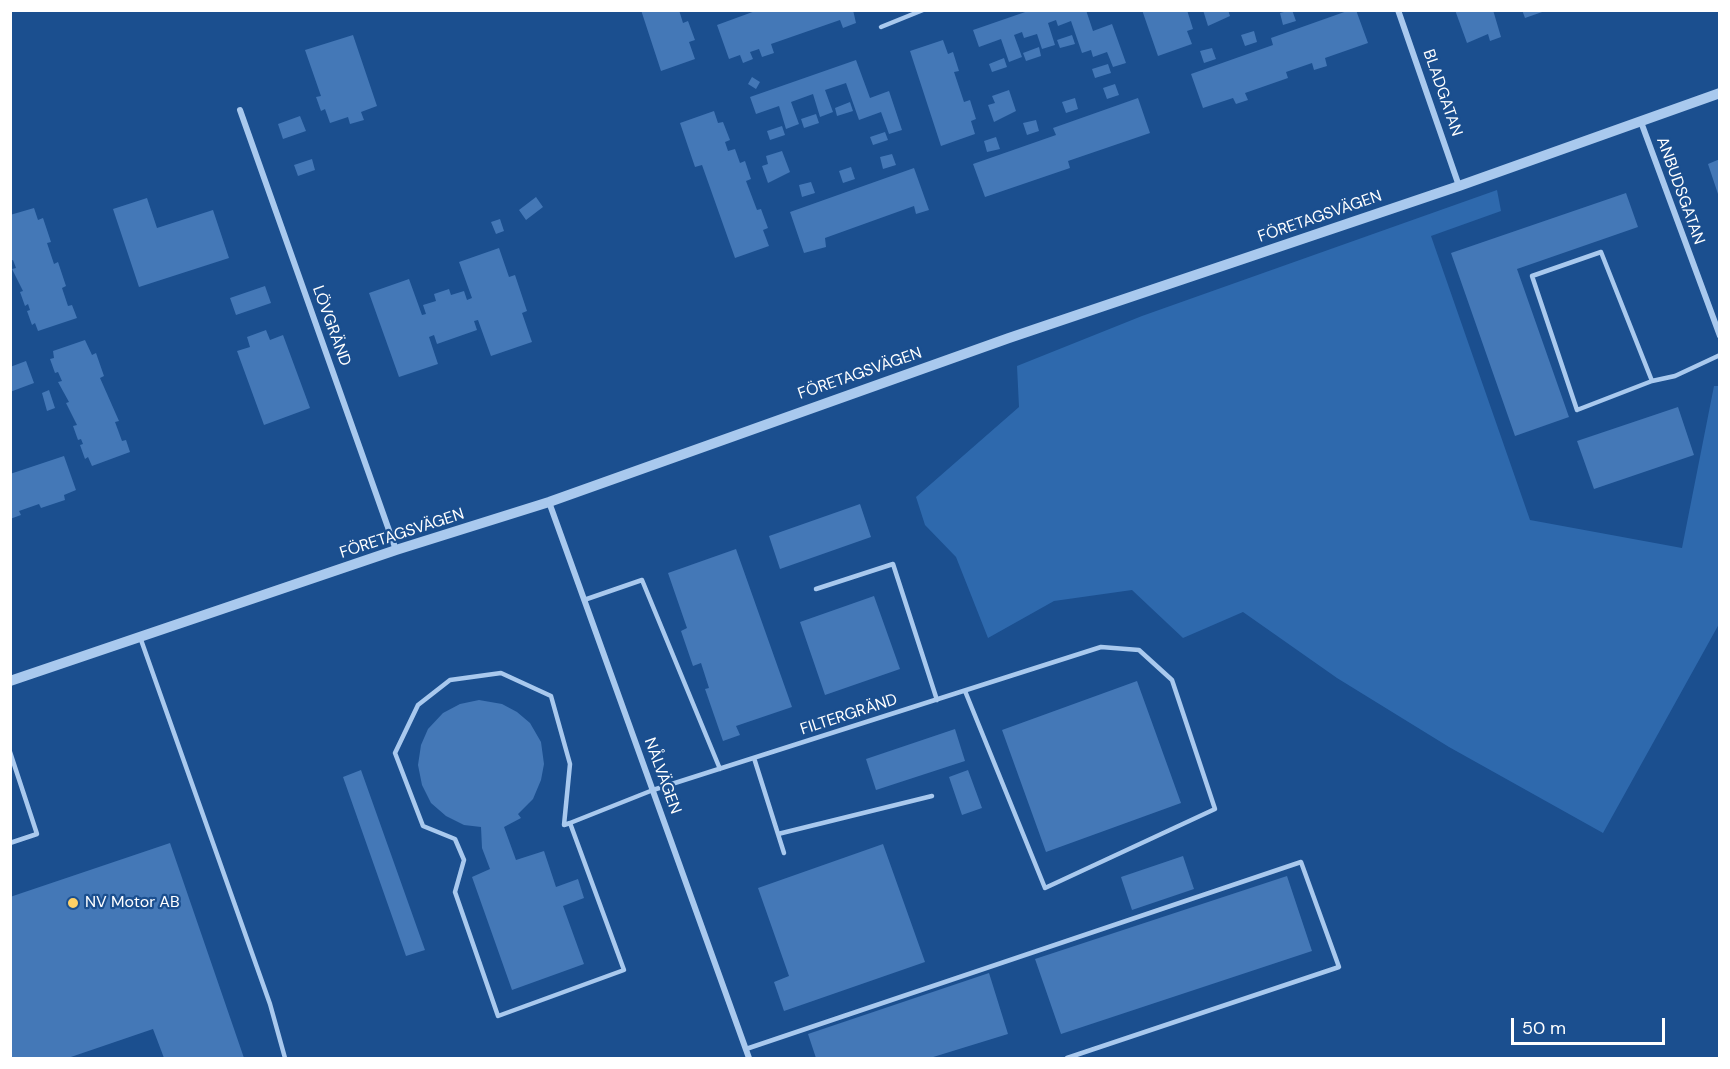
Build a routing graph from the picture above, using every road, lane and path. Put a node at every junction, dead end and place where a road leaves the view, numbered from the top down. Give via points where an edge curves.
1 (923, 10) edge
2 (1398, 10) edge
3 (910, 13) edge
4 (881, 27) dead end
5 (1719, 93) edge
6 (240, 110) dead end
7 (1641, 122) junction
8 (1459, 186) junction
9 (1719, 336) edge
10 (1719, 355) edge
11 (1652, 381) junction
12 (549, 502) junction
13 (396, 550) junction
14 (816, 589) dead end
15 (584, 600) junction
16 (140, 637) junction
17 (10, 681) edge
18 (965, 691) junction
19 (937, 700) junction
20 (10, 752) edge
21 (754, 758) junction
22 (720, 769) junction
23 (653, 790) junction
24 (932, 796) dead end
25 (570, 822) junction
26 (778, 834) junction
27 (10, 843) edge
28 (784, 853) dead end
29 (746, 1049) junction
30 (285, 1059) edge
31 (749, 1059) edge
32 (1067, 1059) edge

1 - 3 lane
2 - 8 street, BLADGATAN
3 - 4 lane
5 - 7 street, FÖRETAGSVÄGEN
6 - 13 street, LÖVGRÄND
7 - 8 street, FÖRETAGSVÄGEN
7 - 9 street, ANBUDSGATAN
8 - 12 street, FÖRETAGSVÄGEN via 998,342
10 - 11 lane via 1675,376
11 - 11 lane via 1601,252 1533,276 1577,410
12 - 13 street, FÖRETAGSVÄGEN
12 - 15 street, NÅLVÄGEN
13 - 16 street, FÖRETAGSVÄGEN
14 - 19 lane via 893,564
15 - 22 lane via 642,580
15 - 23 street, NÅLVÄGEN
16 - 17 street, FÖRETAGSVÄGEN
16 - 30 lane via 270,1004
18 - 18 lane, FILTERGRÄND via 1046,888 1215,809 1172,680 1139,650 1101,647
18 - 19 lane, FILTERGRÄND
19 - 21 lane, FILTERGRÄND
20 - 27 lane via 38,834
21 - 22 lane, FILTERGRÄND
21 - 26 lane
22 - 23 lane, FILTERGRÄND
23 - 25 lane, FILTERGRÄND
23 - 29 street, NÅLVÄGEN
24 - 26 lane
25 - 25 lane via 564,825 570,764 551,696 501,673 450,680 418,705 395,753 423,826 455,839 464,860 455,892 498,1016 624,970
26 - 28 lane
29 - 31 street, NÅLVÄGEN
29 - 32 lane via 1301,862 1339,968

